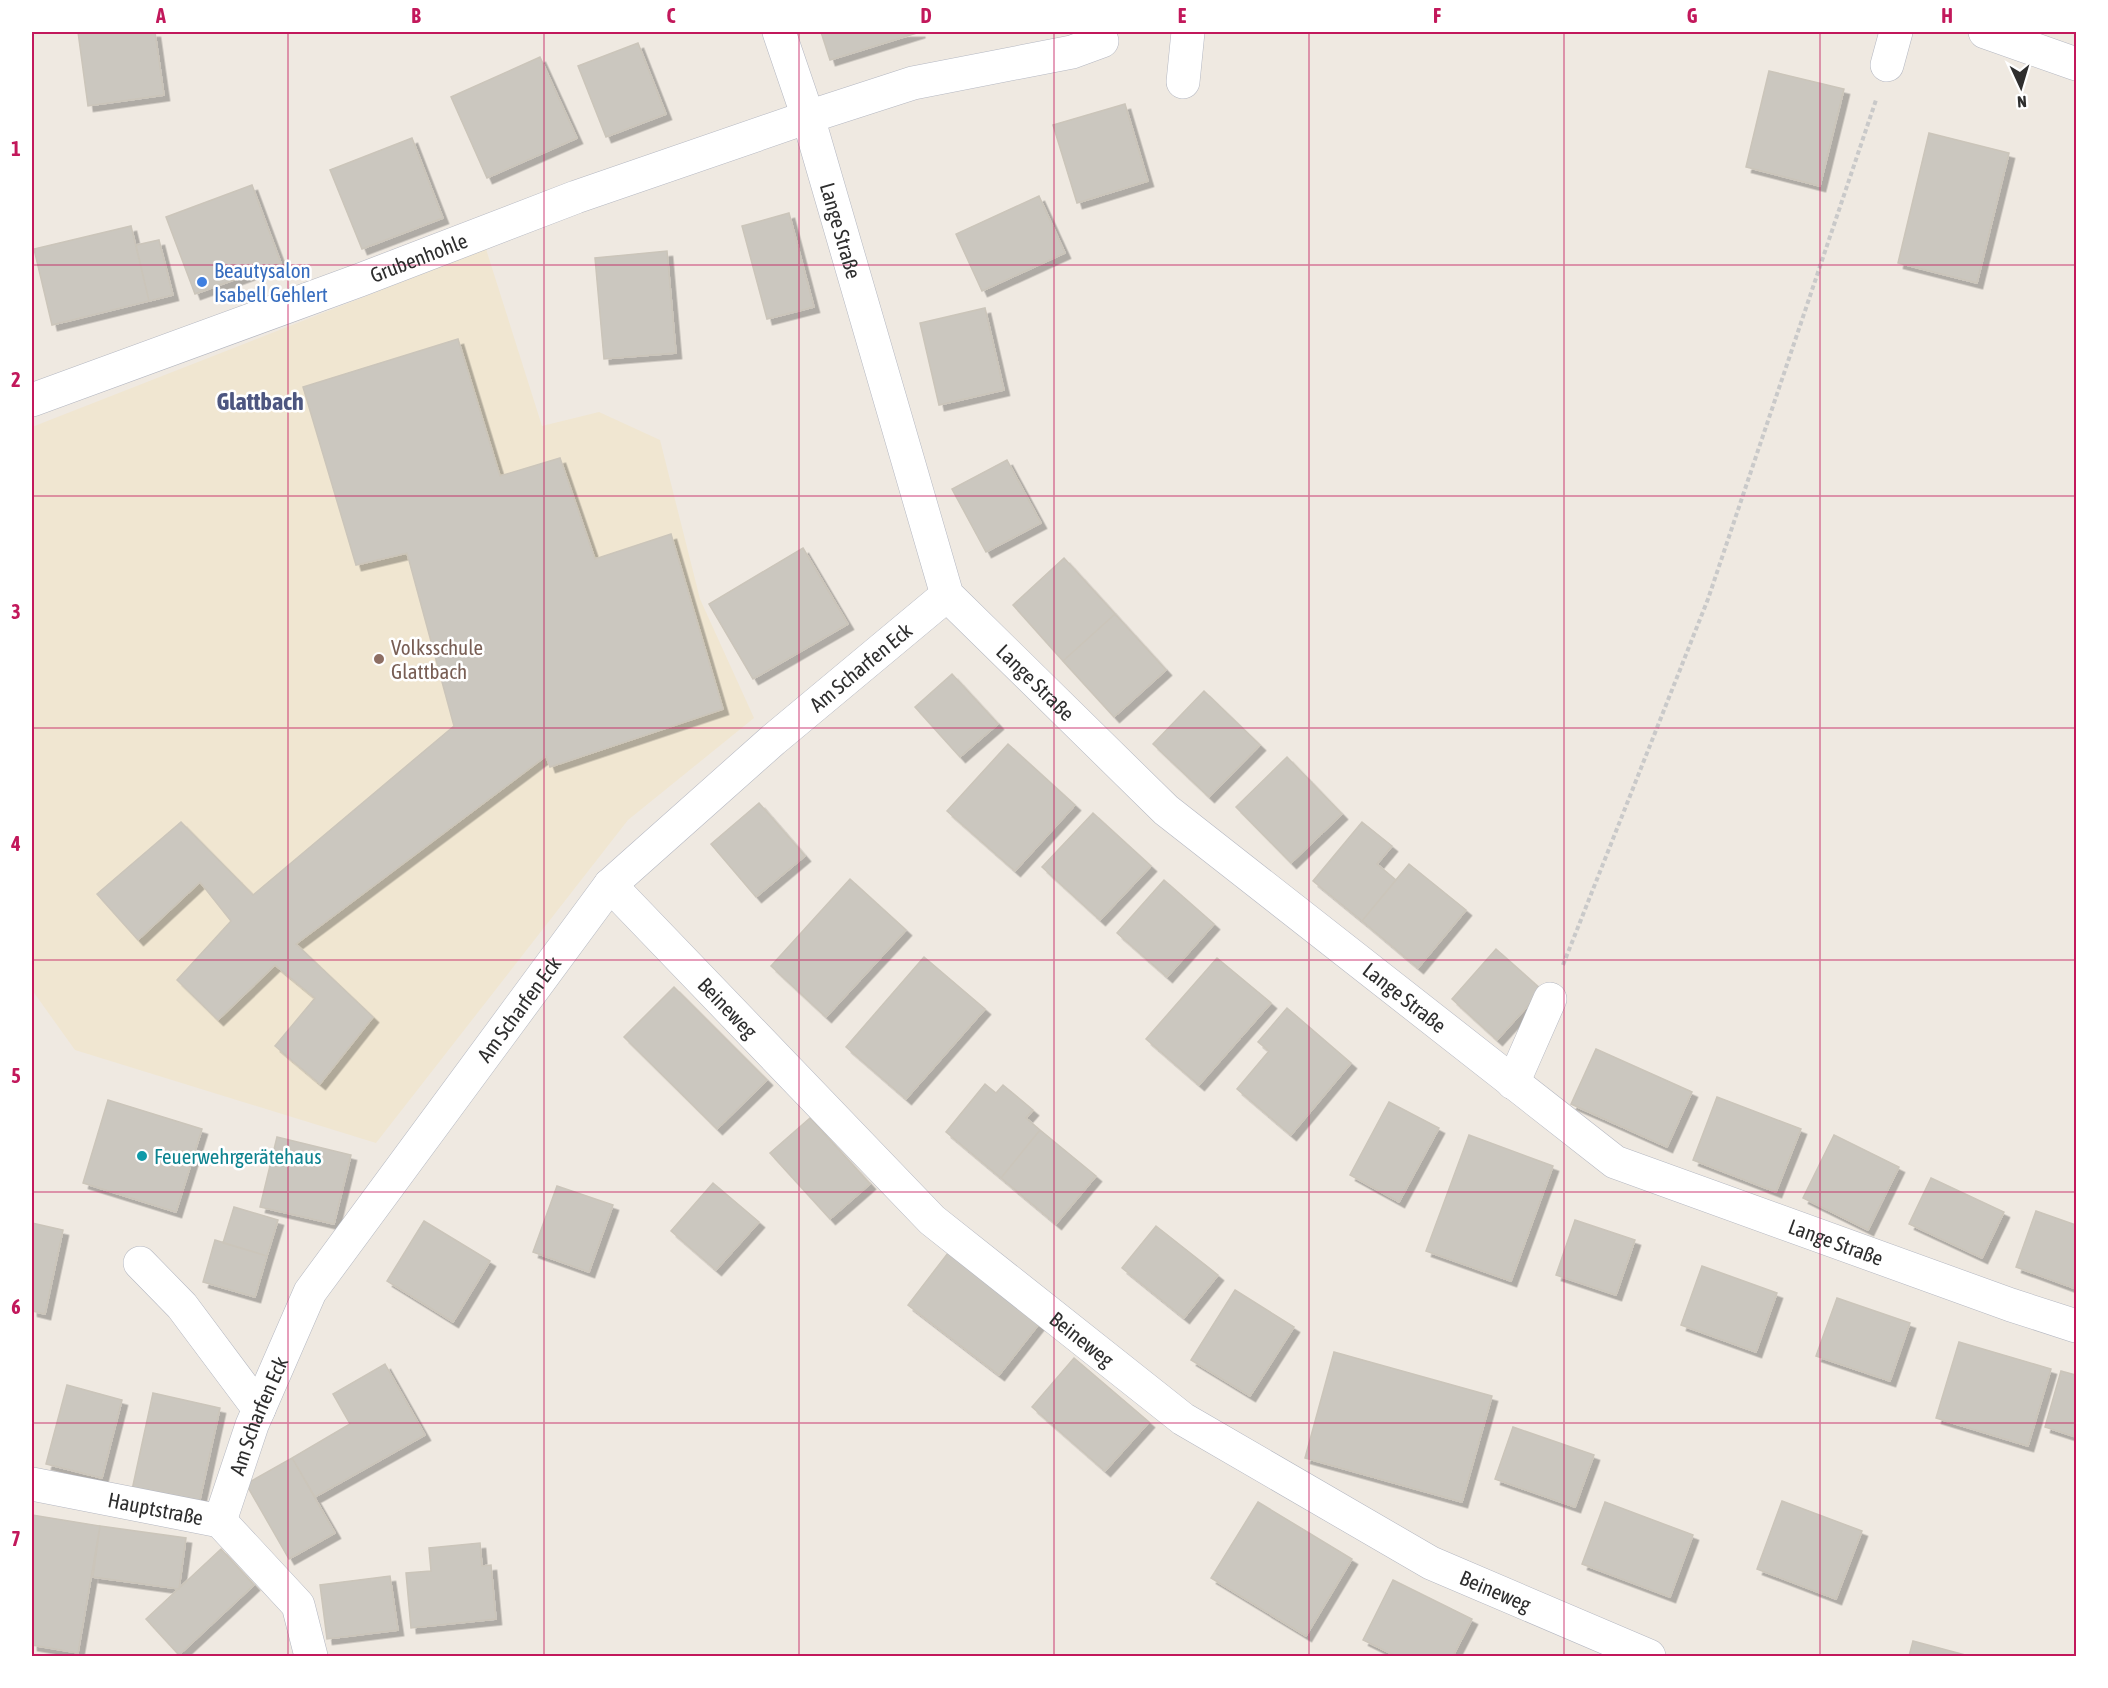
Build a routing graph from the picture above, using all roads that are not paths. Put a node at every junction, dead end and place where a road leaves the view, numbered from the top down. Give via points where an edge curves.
1 (779, 32) edge
2 (1188, 32) edge
3 (1896, 32) edge
4 (1984, 32) edge
5 (1102, 41) dead end
6 (2076, 64) edge
7 (1887, 65) road end
8 (1183, 82) dead end
9 (808, 117) junction
10 (32, 400) edge
11 (947, 595) junction
12 (610, 885) junction
13 (1550, 999) road end
14 (1513, 1083) junction
15 (140, 1263) dead end
16 (2076, 1326) edge
17 (259, 1409) junction
18 (32, 1484) edge
19 (220, 1521) junction
20 (312, 1656) edge
21 (1649, 1656) edge

1 - 9 street, Lange Straße
2 - 8 street
3 - 7 street
4 - 6 street
5 - 9 street via 1072,52 913,83
9 - 10 street, Grubenhohle via 576,197
9 - 11 street, Lange Straße
11 - 12 street, Am Scharfen Eck via 773,740
11 - 14 street, Lange Straße via 1166,810
12 - 17 street, Am Scharfen Eck via 310,1292
12 - 21 street, Beineweg via 932,1220 1183,1419 1431,1563
13 - 14 street
14 - 16 street, Lange Straße via 1615,1162
15 - 17 street via 182,1306
17 - 19 street, Am Scharfen Eck
18 - 19 street, Hauptstraße
19 - 20 street, Hauptstraße via 298,1605

